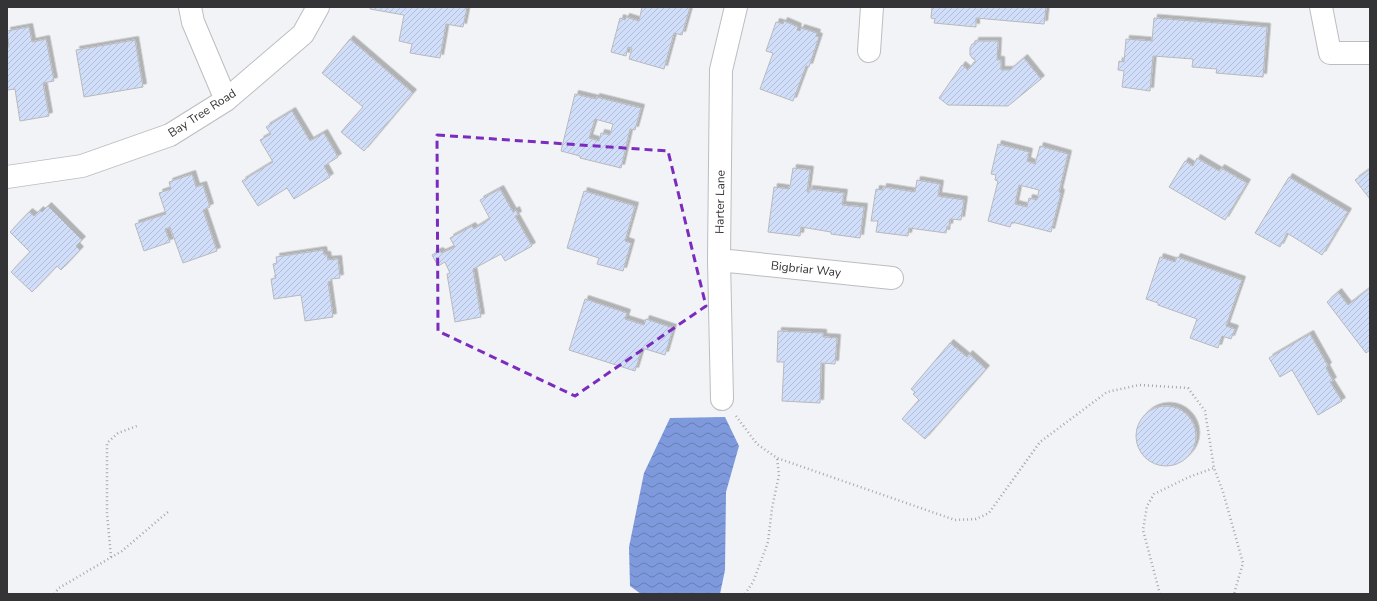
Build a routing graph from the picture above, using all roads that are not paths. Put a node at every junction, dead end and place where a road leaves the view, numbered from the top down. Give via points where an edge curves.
1 (190, 7) edge
2 (318, 7) edge
3 (736, 7) edge
4 (872, 7) edge
5 (1321, 7) edge
6 (869, 51) dead end
7 (1370, 53) edge
8 (226, 100) junction
9 (7, 177) edge
10 (719, 260) junction
11 (892, 278) dead end
12 (722, 399) road end

1 - 8 street via 193,22
2 - 8 street, Bay Tree Road via 303,34
3 - 10 street, Harter Lane via 721,70
4 - 6 street
5 - 7 street via 1330,53
8 - 9 street, Bay Tree Road via 170,135 82,166
10 - 11 street, Bigbriar Way
10 - 12 street, Harter Lane

